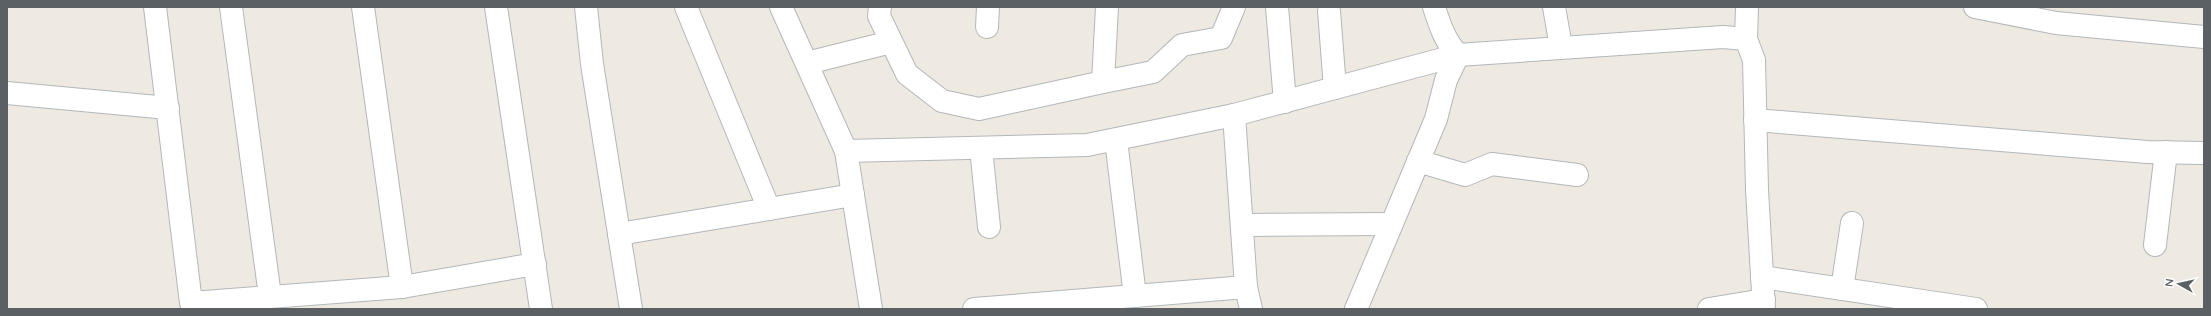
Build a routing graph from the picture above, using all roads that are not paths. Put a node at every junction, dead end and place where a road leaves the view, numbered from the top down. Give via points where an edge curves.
1 (155, 7) edge
2 (232, 7) edge
3 (363, 7) edge
4 (496, 7) edge
5 (586, 7) edge
6 (686, 7) edge
7 (781, 7) edge
8 (880, 7) edge
9 (1106, 7) edge
10 (1234, 7) edge
11 (1277, 7) edge
12 (1434, 7) edge
13 (1554, 7) edge
14 (1747, 7) edge
15 (1975, 7) edge
16 (1329, 11) dead end
17 (2057, 15) edge
18 (2204, 37) edge
19 (1746, 39) junction
20 (891, 42) junction
21 (1561, 47) junction
22 (1458, 55) junction
23 (806, 63) junction
24 (1103, 82) junction
25 (1335, 88) junction
26 (7, 94) edge
27 (1285, 102) junction
28 (168, 108) junction
29 (1234, 115) junction
30 (1755, 120) junction
31 (1116, 140) junction
32 (980, 148) junction
33 (846, 151) junction
34 (2166, 152) junction
35 (2204, 154) edge
36 (1418, 161) junction
37 (1577, 175) dead end
38 (853, 195) junction
39 (769, 209) junction
40 (1852, 223) dead end
41 (1391, 224) junction
42 (1242, 225) junction
43 (989, 227) dead end
44 (619, 234) junction
45 (2155, 245) dead end
46 (534, 264) junction
47 (1762, 277) junction
48 (402, 287) junction
49 (1246, 287) junction
50 (1842, 289) junction
51 (270, 296) junction
52 (1135, 296) junction
53 (1764, 304) edge
54 (191, 306) edge
55 (541, 309) edge
56 (631, 309) edge
57 (871, 309) edge
58 (974, 309) edge
59 (1251, 309) edge
60 (1356, 309) edge
61 (1710, 309) edge
62 (1976, 309) edge

1 - 28 street
2 - 51 street
3 - 48 street
4 - 46 street
5 - 44 street via 592,64
6 - 39 street
7 - 23 street
8 - 20 street via 879,16
9 - 24 street
10 - 24 street via 1221,38 1182,45 1153,72
11 - 27 street
12 - 22 street via 1448,44
13 - 21 street
14 - 19 street
15 - 17 street
16 - 25 street
17 - 18 street
19 - 21 street via 1723,37
19 - 30 street via 1754,60
20 - 23 street
20 - 24 street via 907,74 913,79 942,100 979,109
21 - 22 street
22 - 25 street
22 - 36 street via 1446,80 1436,119
23 - 33 street
25 - 27 street
26 - 28 street
27 - 29 street
28 - 54 street
29 - 31 street
29 - 42 street
30 - 34 street
30 - 47 street
31 - 32 street via 1087,146
31 - 52 street
32 - 33 street
32 - 43 street
33 - 38 street
34 - 35 street
34 - 45 street
36 - 37 street via 1465,175 1492,164
36 - 41 street
38 - 39 street
38 - 57 street
39 - 44 street
40 - 50 street
41 - 42 street
41 - 60 street
42 - 49 street
44 - 56 street
46 - 48 street
46 - 55 street
47 - 50 street
47 - 53 street
48 - 51 street
49 - 52 street
49 - 59 street
50 - 62 street
51 - 54 street
52 - 58 street
53 - 61 street

